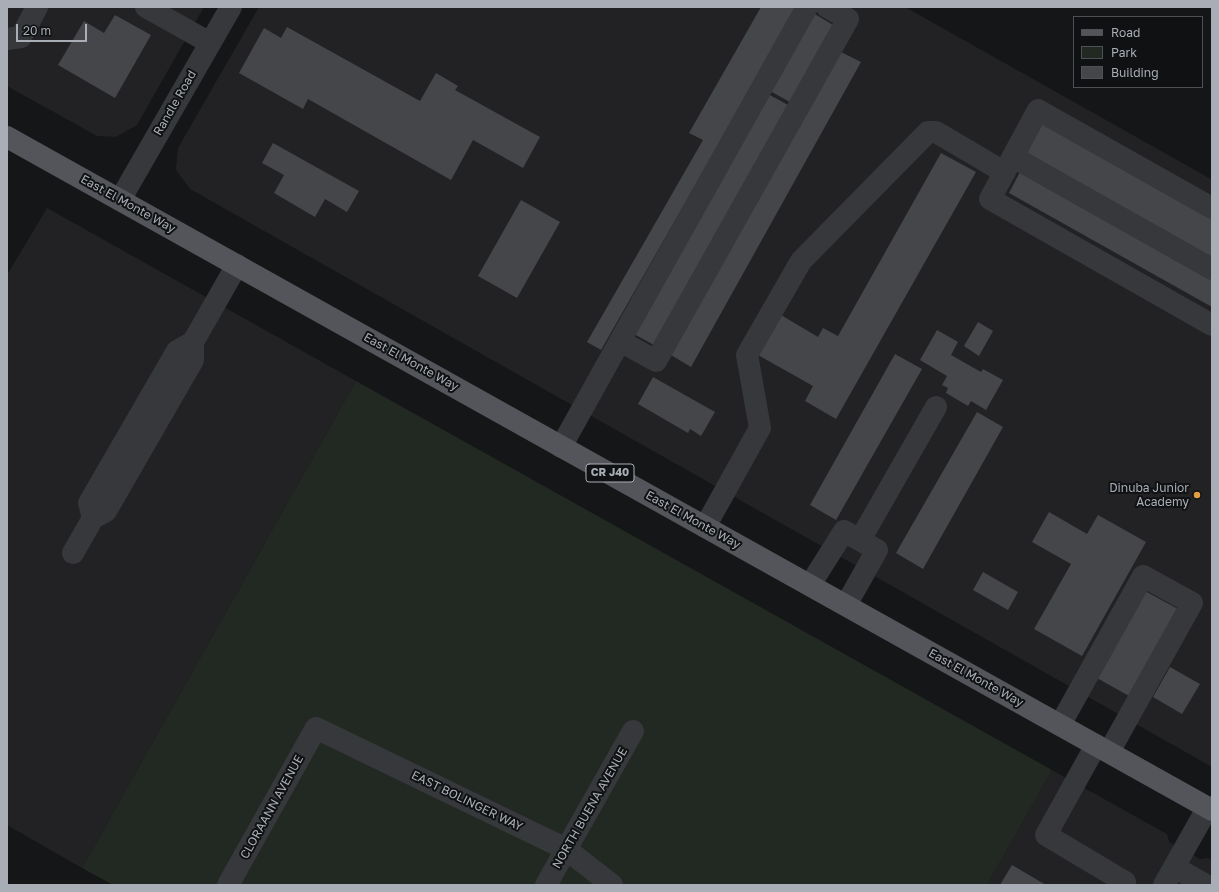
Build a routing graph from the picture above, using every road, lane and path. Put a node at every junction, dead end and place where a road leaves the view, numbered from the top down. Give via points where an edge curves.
1 (37, 7) edge
2 (146, 7) edge
3 (231, 7) edge
4 (807, 7) edge
5 (827, 7) edge
6 (7, 39) edge
7 (210, 43) junction
8 (7, 137) edge
9 (1009, 164) junction
10 (120, 200) junction
11 (1212, 208) edge
12 (237, 265) junction
13 (1212, 269) edge
14 (1212, 325) edge
15 (620, 341) junction
16 (936, 407) dead end
17 (561, 447) junction
18 (705, 527) junction
19 (860, 540) junction
20 (73, 553) dead end
21 (810, 586) junction
22 (846, 605) junction
23 (1060, 725) junction
24 (316, 728) joint
25 (633, 731) dead end
26 (1102, 749) junction
27 (1210, 809) edge
28 (566, 850) junction
29 (1171, 879) edge
30 (228, 885) edge
31 (546, 885) edge
32 (612, 885) edge
33 (1123, 885) edge
34 (1206, 885) edge

1 - 6 street via 21,37
2 - 7 street
3 - 7 street, Randle Road
4 - 15 street
5 - 15 street via 848,18 656,361
7 - 10 street, Randle Road
8 - 10 main road, East El Monte Way / CR J40
9 - 11 street via 1038,110
9 - 13 street
9 - 14 street via 990,199
9 - 18 street via 936,132 928,132 801,261 747,355 760,428
10 - 12 main road, East El Monte Way / CR J40
12 - 17 main road, East El Monte Way / CR J40
12 - 20 street via 193,342 176,351 89,503 93,518
15 - 17 street
16 - 19 street
17 - 18 main road, East El Monte Way / CR J40
18 - 21 main road, East El Monte Way / CR J40
19 - 21 street
19 - 22 street
21 - 22 main road, East El Monte Way / CR J40
22 - 23 main road, East El Monte Way / CR J40
23 - 26 main road, East El Monte Way / CR J40
23 - 26 street via 1143,576 1192,604
24 - 28 street, EAST BOLINGER WAY
24 - 30 street, CLORAANN AVENUE
25 - 28 street, NORTH BUENA AVENUE
26 - 27 main road, East El Monte Way / CR J40
26 - 33 street via 1046,834 1125,882
27 - 29 street
28 - 31 street, NORTH BUENA AVENUE
28 - 32 street, EAST BOLINGER WAY
29 - 34 street

